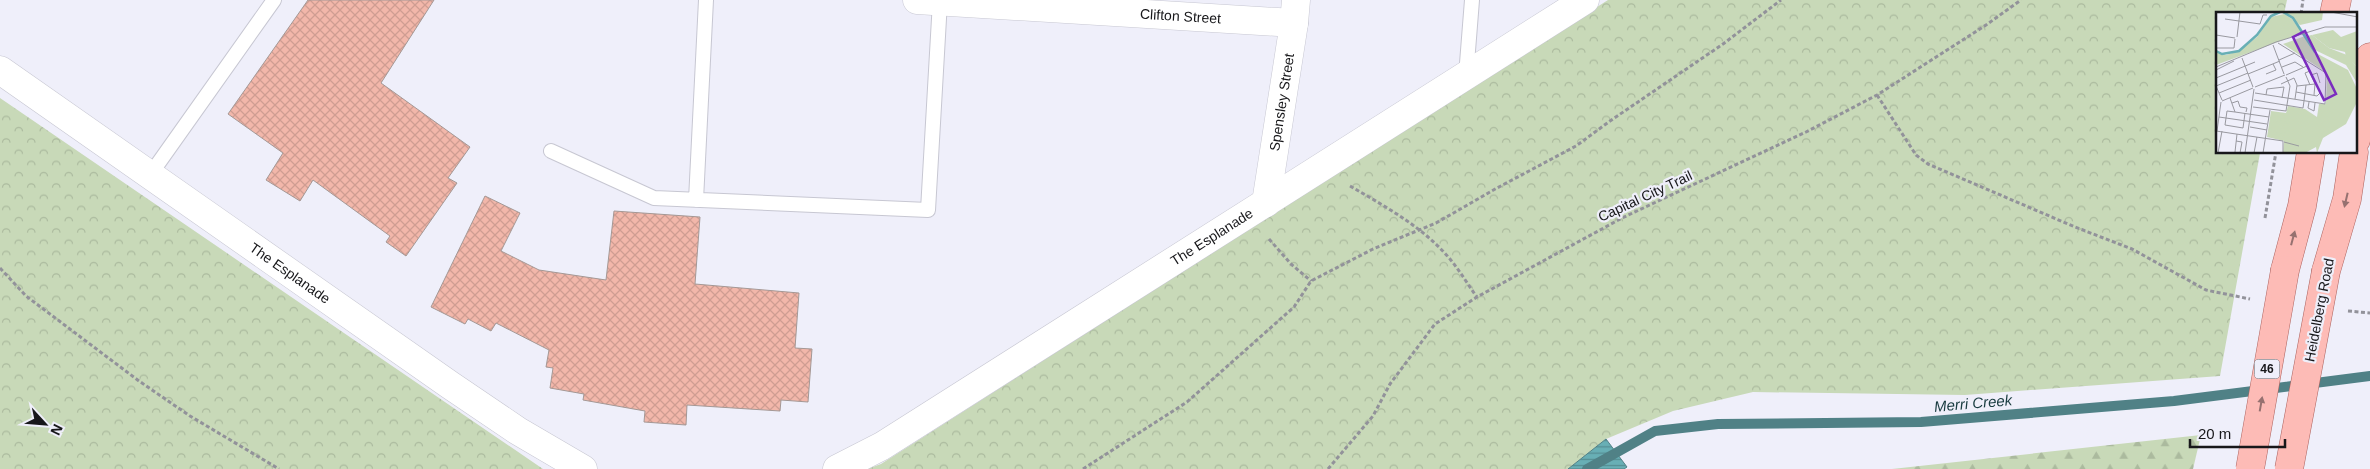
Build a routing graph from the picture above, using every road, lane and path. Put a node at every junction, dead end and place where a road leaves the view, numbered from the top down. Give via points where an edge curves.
1 (274, 0) edge
2 (706, 0) edge
3 (1472, 0) edge
4 (1584, 0) edge
5 (1781, 0) edge
6 (2021, 0) edge
7 (929, 1) edge
8 (1100, 6) edge
9 (1295, 11) edge
10 (2370, 56) edge
11 (0, 70) edge
12 (1466, 76) junction
13 (1877, 95) junction
14 (2358, 128) edge
15 (552, 151) dead end
16 (2276, 154) edge
17 (2311, 154) edge
18 (2354, 154) edge
19 (1320, 168) junction
20 (150, 175) junction
21 (696, 200) junction
22 (1266, 204) junction
23 (2263, 228) dead end
24 (1422, 231) junction
25 (1269, 239) dead end
26 (0, 268) edge
27 (1311, 281) junction
28 (1477, 297) junction
29 (2255, 300) dead end
30 (2340, 310) dead end
31 (2370, 313) edge
32 (278, 469) edge
33 (583, 469) edge
34 (837, 469) edge
35 (1083, 469) edge
36 (1328, 469) edge
37 (2250, 469) edge
38 (2289, 469) edge

1 - 20 lane
2 - 21 lane
3 - 12 lane
4 - 12 street, The Esplanade
5 - 24 path via 1576,146
6 - 13 path, Capital City Trail
7 - 8 street, Clifton Street
7 - 21 lane via 928,210
8 - 9 street, Clifton Street
9 - 22 street, Spensley Street
10 - 14 main road
11 - 20 street, The Esplanade
12 - 19 street, The Esplanade
13 - 28 path, Capital City Trail via 1798,136 1622,218
13 - 29 path via 1916,155 1928,164 2132,249 2206,290
15 - 21 lane via 654,198
16 - 23 path
37 -> 17 main road, 46, bridge via 2285,270 2302,206
18 -> 38 main road, Heidelberg Road, bridge via 2346,199 2326,271
19 - 22 street, The Esplanade
19 - 24 path
20 - 33 street, The Esplanade via 488,411
22 - 34 street, The Esplanade via 882,446
24 - 27 path via 1373,250
24 - 28 path via 1451,259
25 - 27 path
26 - 32 path via 26,296 139,381
27 - 35 path via 1294,307 1187,402
28 - 36 path, Capital City Trail via 1435,324 1390,384 1373,416
30 - 31 path

